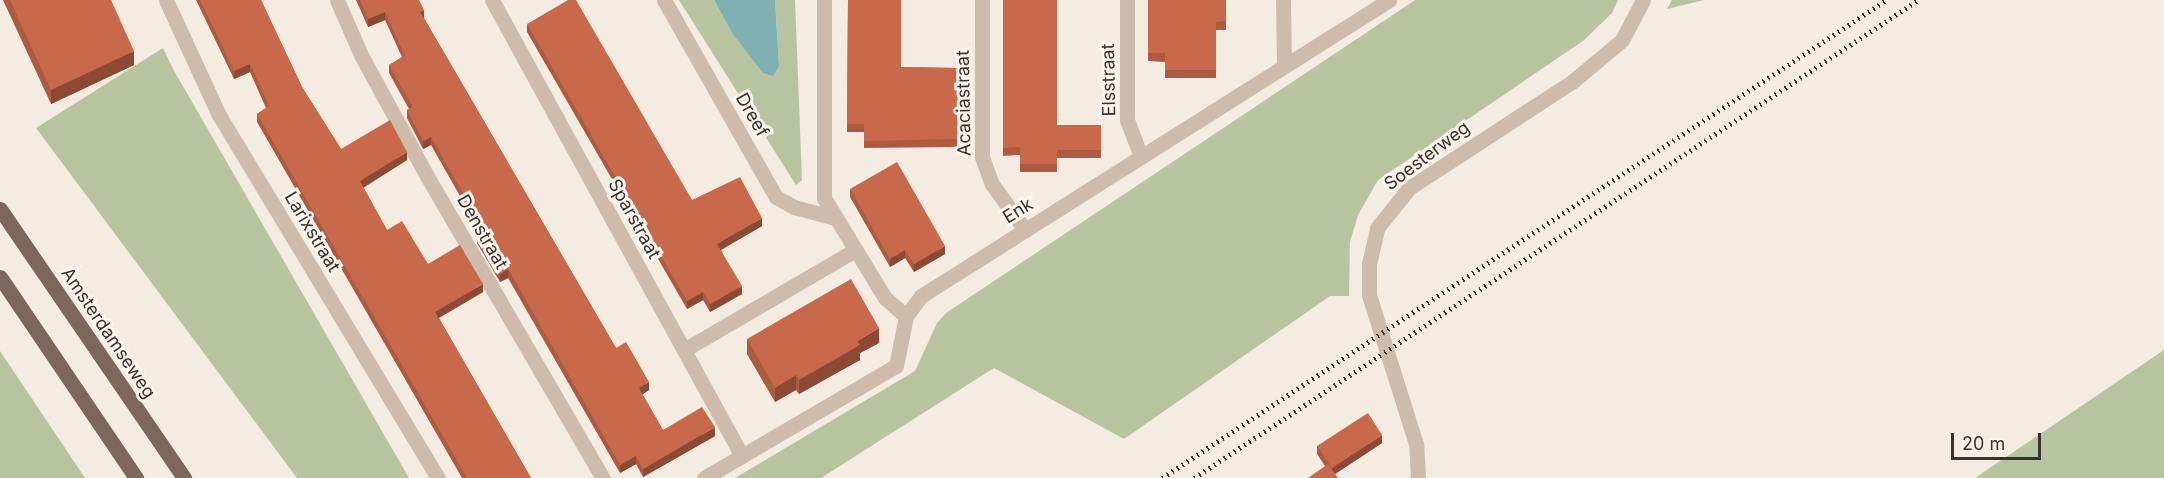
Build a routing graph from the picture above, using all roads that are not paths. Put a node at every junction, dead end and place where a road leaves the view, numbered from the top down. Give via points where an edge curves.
1 (166, 0) edge
2 (337, 0) edge
3 (492, 0) edge
4 (664, 0) edge
5 (824, 0) edge
6 (982, 0) edge
7 (1127, 0) edge
8 (1283, 0) edge
9 (1389, 0) edge
10 (1643, 0) edge
11 (1284, 66) junction
12 (1141, 156) junction
13 (0, 209) edge
14 (832, 217) junction
15 (1025, 230) junction
16 (855, 250) junction
17 (0, 277) edge
18 (906, 315) junction
19 (684, 350) junction
20 (742, 456) junction
21 (136, 478) edge
22 (184, 478) edge
23 (438, 478) edge
24 (603, 478) edge
25 (704, 478) edge
26 (1418, 478) edge

1 - 23 street, Larixstraat via 219,115
2 - 24 street, Denstraat via 361,56 427,176
3 - 19 street, Sparstraat
4 - 14 street, Dreef via 776,197 794,207
5 - 14 street via 824,198
6 - 15 street, Acaciastraat via 982,157 992,184
7 - 12 street, Elsstraat via 1127,120
8 - 11 street
9 - 11 street, Enk
10 - 26 street, Soesterweg via 1622,40 1573,81 1409,188 1377,228 1369,264 1369,295 1416,444
11 - 12 street, Enk
12 - 15 street, Enk
13 - 22 main road, Amsterdamseweg
14 - 16 street
15 - 18 street, Enk via 921,296
16 - 18 street via 885,298
16 - 19 street
17 - 21 main road
18 - 20 street via 896,366
19 - 20 street, Sparstraat
20 - 25 street

